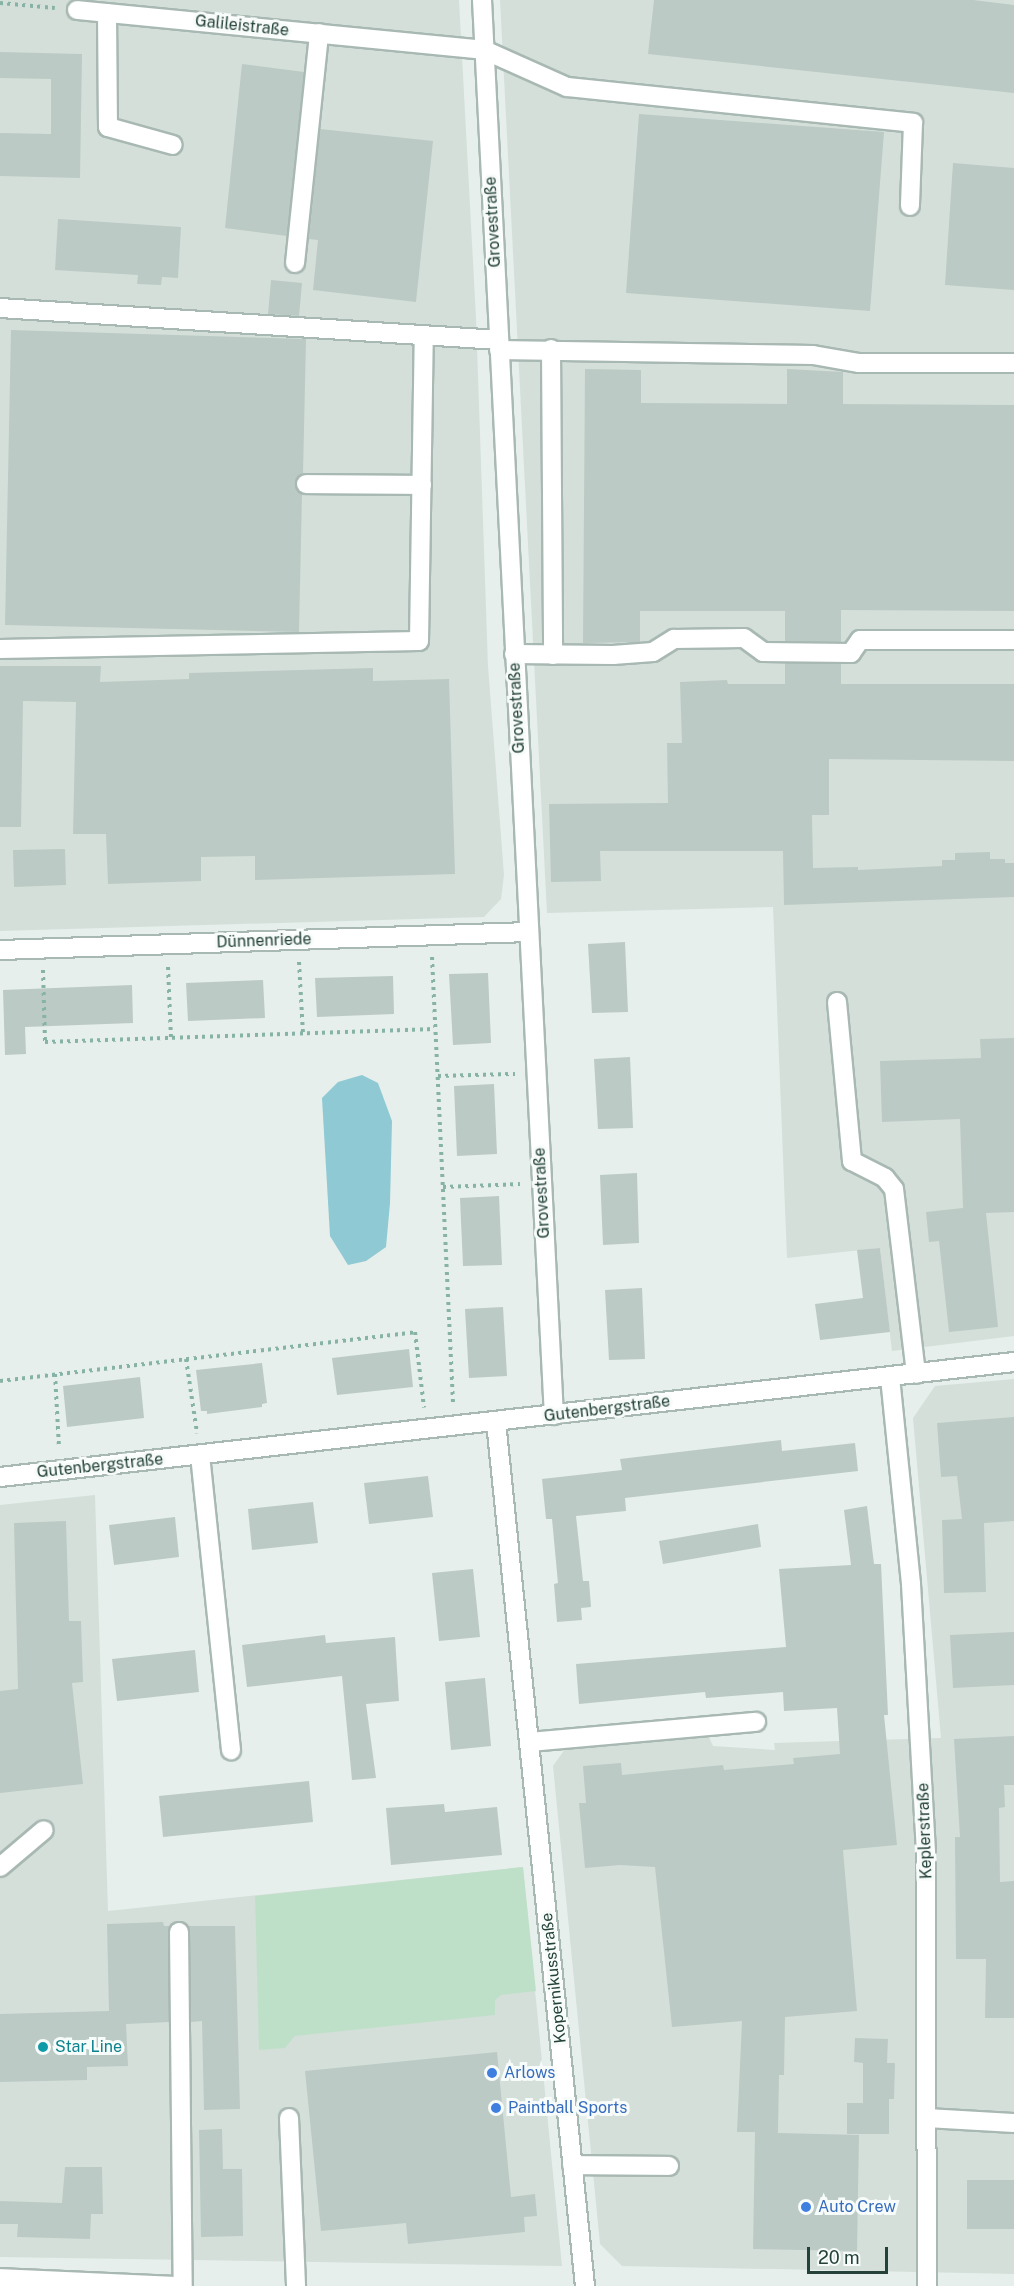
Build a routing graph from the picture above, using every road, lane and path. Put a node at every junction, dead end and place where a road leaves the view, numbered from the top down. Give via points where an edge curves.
1 (482, 0) edge
2 (0, 3) edge
3 (81, 5) edge
4 (107, 13) junction
5 (319, 33) junction
6 (484, 50) junction
7 (173, 145) dead end
8 (910, 206) dead end
9 (295, 263) dead end
10 (0, 308) edge
11 (424, 336) junction
12 (499, 345) junction
13 (551, 349) junction
14 (1014, 363) edge
15 (306, 484) dead end
16 (422, 485) junction
17 (1014, 640) edge
18 (0, 649) edge
19 (514, 654) junction
20 (553, 655) junction
21 (528, 932) junction
22 (431, 935) junction
23 (298, 940) junction
24 (168, 944) junction
25 (42, 948) junction
26 (0, 950) edge
27 (837, 1002) dead end
28 (435, 1029) junction
29 (303, 1034) junction
30 (171, 1038) junction
31 (536, 1073) junction
32 (438, 1076) junction
33 (542, 1183) junction
34 (443, 1187) junction
35 (186, 1359) junction
36 (1014, 1362) edge
37 (55, 1374) junction
38 (916, 1374) junction
39 (890, 1377) junction
40 (0, 1381) edge
41 (554, 1415) junction
42 (496, 1422) junction
43 (454, 1426) junction
44 (427, 1429) junction
45 (200, 1455) junction
46 (60, 1469) junction
47 (0, 1477) edge
48 (756, 1722) dead end
49 (530, 1742) junction
50 (231, 1750) dead end
51 (44, 1830) dead end
52 (0, 1867) edge
53 (179, 1932) dead end
54 (289, 2118) dead end
55 (927, 2118) junction
56 (1014, 2123) edge
57 (572, 2164) junction
58 (669, 2166) dead end
59 (0, 2278) edge
60 (173, 2286) edge
61 (183, 2286) edge
62 (296, 2286) edge
63 (585, 2286) edge
64 (927, 2286) edge

1 - 6 street, Grovestraße
2 - 3 path
3 - 4 street, Galileistraße
4 - 5 street, Galileistraße
4 - 7 street via 108,127
5 - 6 street, Galileistraße
5 - 9 street
6 - 8 street, Galileistraße via 567,87 914,123
6 - 12 street, Grovestraße
10 - 11 street
11 - 12 street
11 - 16 street
12 - 13 street
12 - 19 street, Grovestraße
13 - 14 street via 813,355 859,363
13 - 20 street
15 - 16 street
16 - 18 street via 419,642
17 - 20 street via 860,640 851,653 764,652 744,639 674,639 653,652
19 - 20 street
19 - 21 street, Grovestraße
21 - 22 street, Dünnenriede
21 - 31 street, Grovestraße
22 - 23 street, Dünnenriede
22 - 28 path
23 - 24 street, Dünnenriede
23 - 29 path
24 - 25 street, Dünnenriede
24 - 30 path
25 - 26 street, Dünnenriede
25 - 30 path via 45,1042
27 - 38 street via 852,1161 885,1178 894,1190
28 - 29 path
28 - 32 path
29 - 30 path
31 - 32 path
31 - 33 street, Grovestraße
32 - 34 path
33 - 34 path
33 - 41 street, Grovestraße
34 - 43 path
35 - 37 path
35 - 44 path via 415,1332
35 - 45 path
36 - 38 street, Gutenbergstraße
37 - 40 path
37 - 46 path
38 - 39 street, Gutenbergstraße
39 - 41 street, Gutenbergstraße
39 - 55 street, Keplerstraße via 911,1584 922,1748
41 - 42 street, Gutenbergstraße
42 - 43 street, Gutenbergstraße
42 - 49 street, Kopernikusstraße
43 - 44 street, Gutenbergstraße
44 - 45 street, Gutenbergstraße
45 - 46 street, Gutenbergstraße
45 - 50 street
46 - 47 street, Gutenbergstraße
48 - 49 street
49 - 57 street, Kopernikusstraße
51 - 52 street
53 - 61 street
54 - 62 street
55 - 56 street
55 - 64 street, Keplerstraße
57 - 58 street
57 - 63 street, Kopernikusstraße
59 - 60 street

